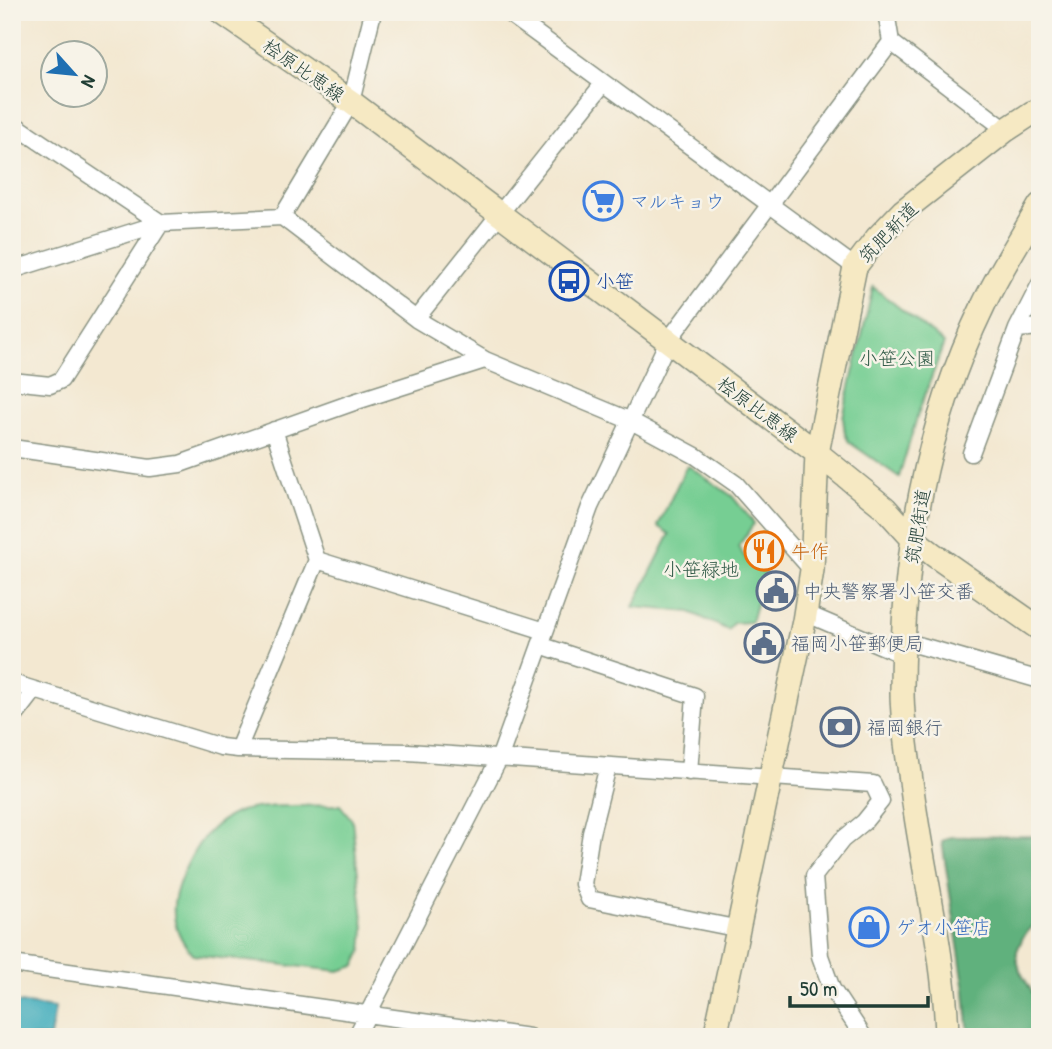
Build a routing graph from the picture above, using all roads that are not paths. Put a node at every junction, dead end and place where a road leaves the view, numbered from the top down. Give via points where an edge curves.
1 (221, 12) edge
2 (373, 12) edge
3 (507, 12) edge
4 (886, 12) edge
5 (891, 42) junction
6 (603, 84) junction
7 (351, 102) junction
8 (1040, 110) edge
9 (12, 123) edge
10 (1006, 130) junction
11 (771, 203) junction
12 (1040, 205) edge
13 (500, 215) junction
14 (282, 217) junction
15 (161, 223) junction
16 (855, 267) junction
17 (12, 270) edge
18 (1040, 284) edge
19 (416, 319) junction
20 (1040, 327) edge
21 (1017, 329) junction
22 (668, 341) junction
23 (485, 360) junction
24 (12, 381) edge
25 (631, 421) junction
26 (274, 430) junction
27 (12, 448) edge
28 (817, 453) junction
29 (971, 453) dead end
30 (912, 538) junction
31 (317, 560) junction
32 (811, 570) junction
33 (805, 613) junction
34 (1040, 628) edge
35 (543, 638) junction
36 (904, 648) junction
37 (1040, 680) edge
38 (12, 683) edge
39 (35, 690) junction
40 (12, 720) edge
41 (238, 749) junction
42 (499, 759) junction
43 (608, 766) junction
44 (690, 772) junction
45 (770, 777) junction
46 (740, 929) junction
47 (12, 964) edge
48 (369, 1013) junction
49 (863, 1036) edge
50 (356, 1037) edge
51 (529, 1037) edge
52 (715, 1037) edge
53 (947, 1037) edge

1 - 7 street, 桧原比恵線
2 - 7 street
3 - 6 street
4 - 5 street
5 - 10 street
5 - 11 street
6 - 11 street
6 - 13 street
7 - 13 street, 桧原比恵線
7 - 14 street
8 - 10 street, 筑肥新道
9 - 15 street
10 - 16 street, 筑肥新道 via 903,211
11 - 16 street
11 - 22 street
12 - 30 street, 筑肥街道 via 982,306 957,368 935,431
13 - 19 street
13 - 22 street, 桧原比恵線
14 - 15 street
14 - 19 street
15 - 17 street
15 - 24 street via 61,380 50,385
16 - 28 street, 筑肥新道
18 - 21 street
19 - 23 street
20 - 21 street
21 - 29 street
22 - 25 street
22 - 28 street, 桧原比恵線
23 - 25 street
23 - 26 street
25 - 32 street via 736,484
25 - 35 street via 590,507
26 - 27 street via 180,464 150,468
26 - 31 street
28 - 30 street via 885,508
28 - 32 street, 桧原比恵線
30 - 34 street
30 - 36 street, 筑肥街道
31 - 35 street
31 - 41 street
32 - 33 street, 桧原比恵線
33 - 36 street
33 - 45 street, 桧原比恵線
35 - 42 street
35 - 44 street via 695,695
36 - 37 street
36 - 53 street, 筑肥街道 via 902,694 911,783 946,998
38 - 39 street
39 - 40 street
39 - 41 street
41 - 42 street via 408,752
42 - 43 street
42 - 48 street
43 - 44 street
43 - 46 street via 583,884 589,899
44 - 45 street
45 - 46 street, 桧原比恵線
45 - 49 street via 873,784 881,801 814,876 820,956 832,989
46 - 52 street, 桧原比恵線
47 - 48 street
48 - 50 street
48 - 51 street

